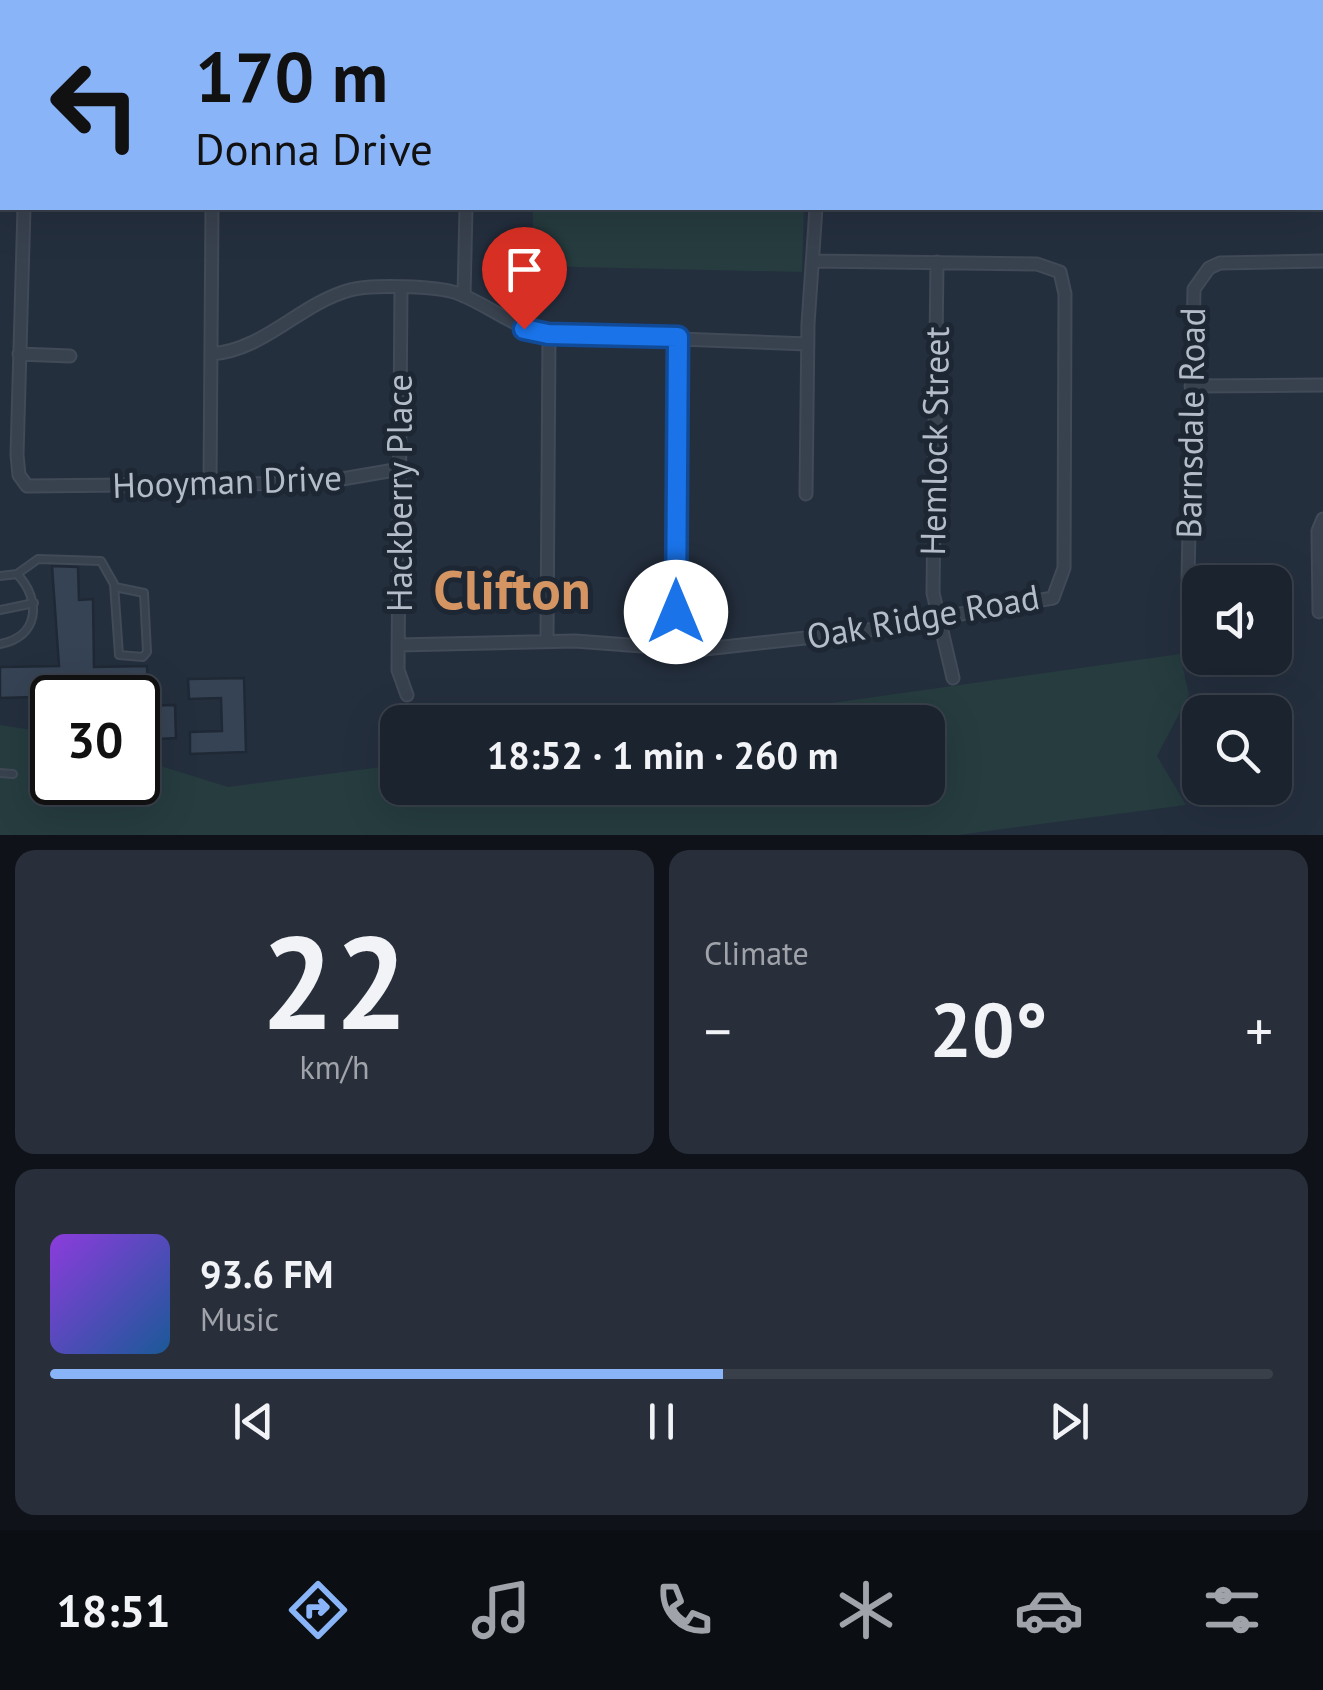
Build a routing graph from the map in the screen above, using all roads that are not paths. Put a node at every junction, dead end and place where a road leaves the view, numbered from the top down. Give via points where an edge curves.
1 (24, 210) edge
2 (212, 210) edge
3 (466, 210) edge
4 (816, 210) edge
5 (814, 261) junction
6 (1323, 261) edge
7 (937, 262) junction
8 (401, 289) junction
9 (464, 296) junction
10 (548, 334) junction
11 (678, 337) junction
12 (808, 344) junction
13 (19, 354) junction
14 (211, 354) junction
15 (70, 356) dead end
16 (1323, 385) edge
17 (1191, 386) junction
18 (400, 469) junction
19 (210, 484) junction
20 (806, 494) dead end
21 (1323, 519) edge
22 (1188, 565) edge
23 (16, 574) junction
24 (0, 576) edge
25 (114, 588) junction
26 (34, 603) junction
27 (0, 610) edge
28 (1319, 612) dead end
29 (942, 619) junction
30 (547, 640) junction
31 (0, 644) edge
32 (398, 644) junction
33 (676, 651) junction
34 (953, 678) dead end
35 (407, 696) dead end
36 (0, 773) edge
37 (13, 774) dead end

1 - 13 street
2 - 14 street
3 - 9 street
4 - 5 street
5 - 7 street, Oak Ridge Road
5 - 12 street
6 - 17 street, Barnsdale Road via 1208,268 1192,300
7 - 29 street, Hemlock Street via 933,593
7 - 29 street, Oak Ridge Road via 1051,266 1060,272 1066,294 1059,592 1045,602
8 - 9 street
8 - 14 street via 354,288 239,352
8 - 18 street, Hackberry Place
9 - 10 street via 524,329
10 - 11 street
10 - 30 street
11 - 12 street
11 - 33 street
12 - 20 street
13 - 15 street
13 - 19 street, Hooyman Drive via 20,475 27,486
14 - 19 street
16 - 17 street
17 - 22 street, Barnsdale Road
18 - 19 street, Hooyman Drive via 320,483
18 - 32 street, Hackberry Place
21 - 28 street
23 - 24 lane
23 - 25 lane via 38,559 101,561
23 - 26 lane
25 - 25 lane via 119,655 143,657 144,592
26 - 27 lane
26 - 31 lane via 28,630
29 - 33 street, Oak Ridge Road
29 - 34 street, Hemlock Street
30 - 32 street, Oak Ridge Road
30 - 33 street, Oak Ridge Road
32 - 35 street, Hackberry Place
36 - 37 lane

